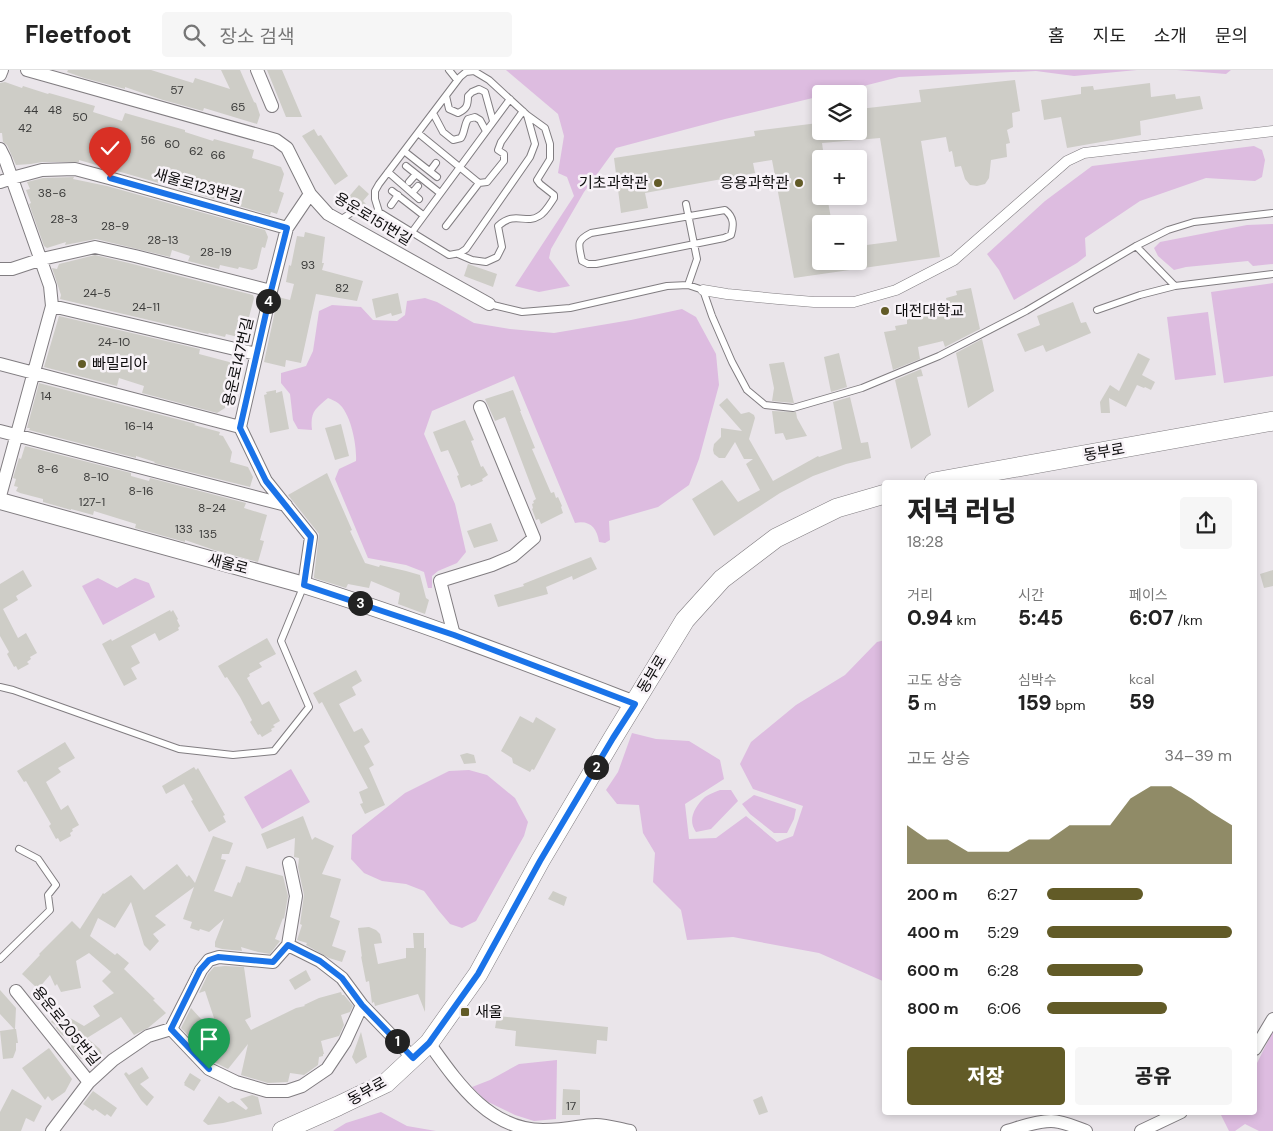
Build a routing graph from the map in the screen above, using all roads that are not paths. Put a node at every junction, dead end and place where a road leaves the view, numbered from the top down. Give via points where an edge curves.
1 (2, 70) edge
2 (27, 70) edge
3 (256, 70) edge
4 (449, 70) edge
5 (0, 75) edge
6 (457, 80) junction
7 (446, 96) junction
8 (510, 99) junction
9 (272, 106) dead end
10 (432, 113) junction
11 (525, 113) junction
12 (493, 121) junction
13 (1273, 131) edge
14 (486, 132) junction
15 (418, 133) junction
16 (0, 149) edge
17 (404, 151) junction
18 (436, 164) dead end
19 (406, 166) dead end
20 (459, 167) junction
21 (430, 171) junction
22 (388, 172) junction
23 (416, 174) junction
24 (436, 177) dead end
25 (6, 180) edge
26 (409, 182) dead end
27 (479, 182) junction
28 (418, 186) dead end
29 (392, 191) dead end
30 (412, 193) junction
31 (440, 193) junction
32 (310, 194) junction
33 (398, 195) junction
34 (419, 199) dead end
35 (686, 204) dead end
36 (391, 205) dead end
37 (379, 212) junction
38 (1273, 213) edge
39 (424, 216) junction
40 (689, 216) junction
41 (339, 221) junction
42 (446, 226) dead end
43 (287, 228) junction
44 (412, 232) junction
45 (694, 244) junction
46 (1136, 246) junction
47 (458, 254) junction
48 (42, 260) junction
49 (0, 269) edge
50 (1273, 274) edge
51 (688, 285) junction
52 (1175, 286) junction
53 (703, 290) junction
54 (271, 291) junction
55 (489, 304) joint
56 (52, 306) junction
57 (1097, 310) dead end
58 (256, 354) junction
59 (0, 364) edge
60 (34, 373) junction
61 (480, 407) dead end
62 (1273, 421) edge
63 (240, 428) junction
64 (0, 431) edge
65 (17, 435) junction
66 (945, 480) edge
67 (882, 495) edge
68 (0, 496) edge
69 (0, 501) edge
70 (286, 505) junction
71 (304, 585) junction
72 (454, 635) junction
73 (0, 687) edge
74 (635, 704) junction
75 (19, 849) dead end
76 (289, 863) dead end
77 (288, 945) junction
78 (0, 959) edge
79 (16, 991) dead end
80 (362, 1005) junction
81 (1273, 1019) edge
82 (171, 1029) junction
83 (429, 1043) junction
84 (1257, 1046) edge
85 (413, 1058) junction
86 (90, 1082) junction
87 (1175, 1115) edge
88 (52, 1131) edge
89 (282, 1131) edge
90 (630, 1131) edge
91 (1007, 1131) edge
92 (1086, 1131) edge
93 (1141, 1131) edge

1 - 5 street
2 - 32 street, 용운로151번길 via 276,140 287,148
3 - 9 street
4 - 6 lane
6 - 7 lane
6 - 8 lane via 466,72 474,71
7 - 10 lane
7 - 12 lane via 448,109 458,113 465,110 472,92 479,89 485,92
8 - 11 lane
8 - 12 lane
10 - 14 lane via 443,132 453,140 461,138 464,125 475,117
10 - 15 lane
11 - 27 lane via 501,142 498,150 504,154 504,162 487,182
11 - 47 lane via 535,144 530,157 466,249
11 - 47 lane via 545,128 550,159 537,180 554,194 554,198 540,216 505,219 498,226 502,247 497,257 486,262
12 - 14 lane
13 - 53 street via 1084,153 1067,161 954,260 896,290 854,302 814,302
14 - 20 lane
15 - 17 lane
15 - 20 lane
16 - 25 street via 5,159
17 - 21 lane
17 - 22 lane
18 - 21 lane
19 - 23 lane
20 - 27 lane
20 - 31 lane
21 - 24 lane
22 - 30 lane
22 - 37 lane via 375,191
23 - 26 lane
23 - 31 lane
25 - 43 street, 새울로123번길 via 42,170 75,169
25 - 48 street
27 - 42 lane
28 - 30 lane
29 - 33 lane
30 - 34 lane
31 - 39 lane
32 - 41 street, 용운로151번길
32 - 43 street, 용운로147번길
33 - 36 lane
33 - 39 lane
35 - 40 lane
37 - 41 lane via 364,215 354,211
37 - 44 lane
38 - 46 lane via 1194,222 1168,230
39 - 44 lane
40 - 45 lane
40 - 45 lane via 725,210 730,214 734,227 731,235 724,238
40 - 45 lane via 591,233 582,237 579,243 582,261 596,264
41 - 55 street, 용운로151번길
43 - 54 street, 용운로147번길
44 - 47 lane via 449,255
45 - 51 lane via 698,258
46 - 52 lane
46 - 53 lane via 1026,311 939,356 862,388 793,408 765,405 747,390
48 - 49 street via 12,269
48 - 54 street via 95,248
48 - 56 street
50 - 52 lane
51 - 53 lane, 용운로151번길
51 - 55 lane, 용운로151번길 via 667,286 570,308 522,312
52 - 57 lane
54 - 58 street, 용운로147번길
56 - 58 street
56 - 60 street
58 - 63 street, 용운로147번길
59 - 60 street
60 - 63 street
60 - 65 street
61 - 72 street via 534,538 513,556 440,581
62 - 66 main road, 동부로
63 - 70 street, 용운로147번길 via 266,481
64 - 65 street
65 - 68 street
65 - 70 street
67 - 74 main road, 동부로 via 837,508 776,538 722,579 685,620
69 - 71 street, 새울로
70 - 71 street, 용운로147번길 via 311,537
71 - 72 street, 새울로
71 - 73 lane via 281,641 309,708 274,751 233,755 179,749
72 - 74 street, 새울로
74 - 83 main road, 동부로 via 540,861 478,974
75 - 78 lane via 38,859 56,885 48,895 50,910
76 - 77 street via 296,896
77 - 80 street via 320,961 342,978
77 - 82 street via 273,962 218,957 209,960 200,970
79 - 86 street, 용운로205번길
80 - 82 street via 345,1042 327,1069 302,1086 287,1091 267,1091 236,1082 209,1069
80 - 85 street
81 - 84 street
82 - 86 street, 용운로205번길 via 148,1036 113,1060
83 - 85 main road, 동부로
83 - 90 street via 475,1101 510,1124 540,1130 595,1125
85 - 89 main road, 동부로 via 386,1083
86 - 88 street, 용운로205번길
87 - 93 street
91 - 92 street via 1051,1121

